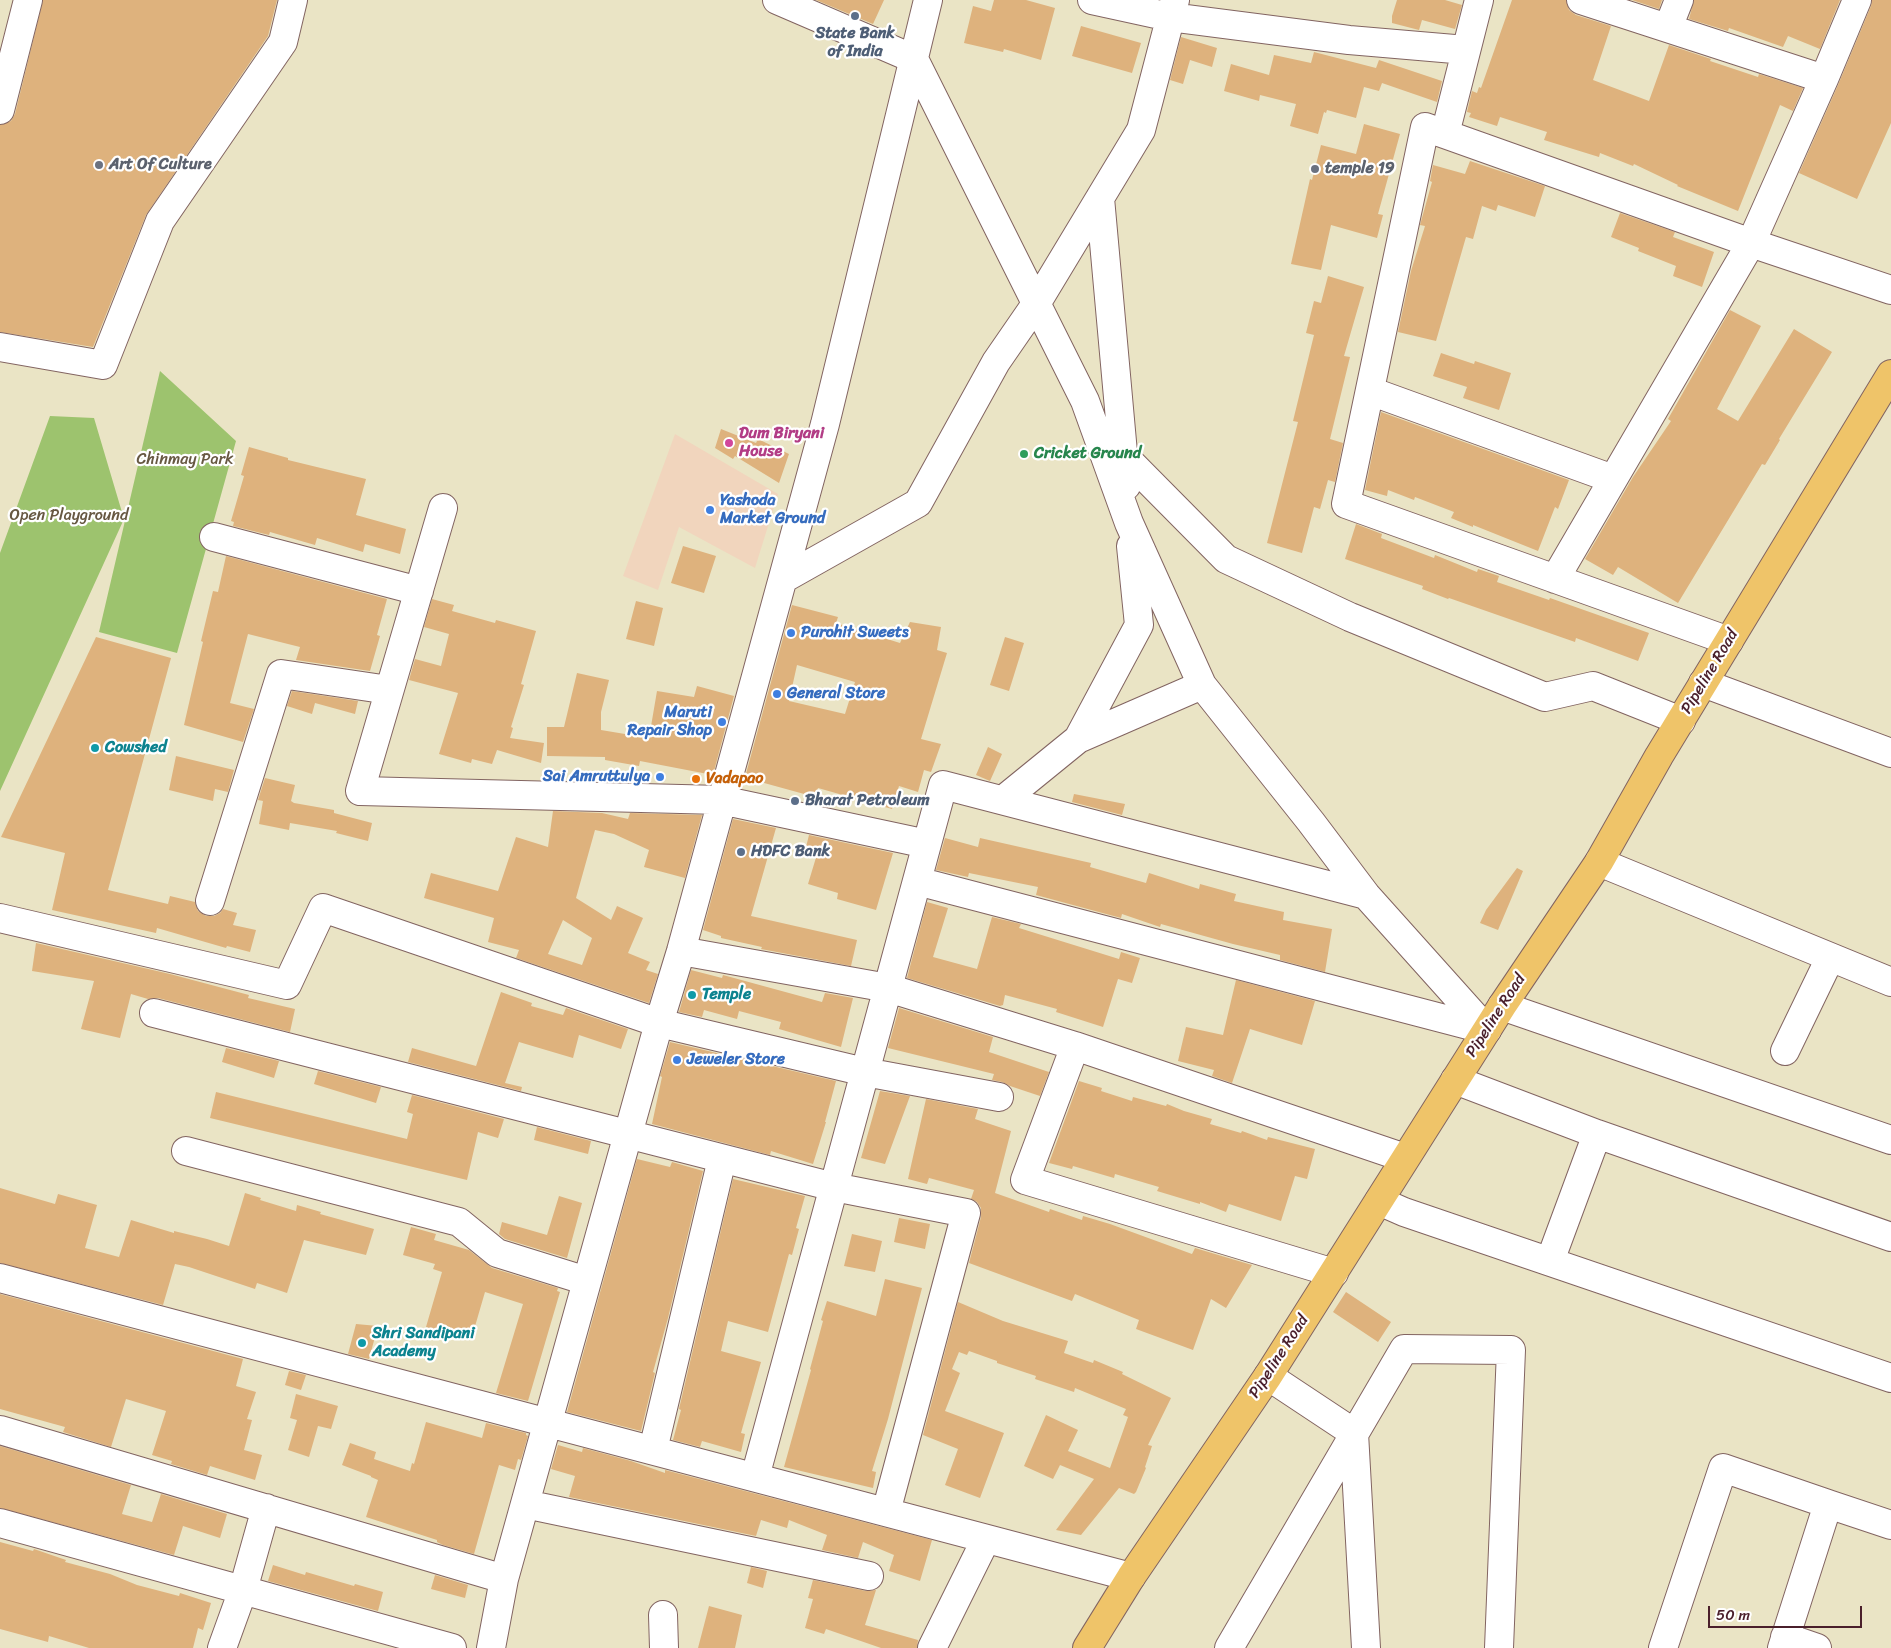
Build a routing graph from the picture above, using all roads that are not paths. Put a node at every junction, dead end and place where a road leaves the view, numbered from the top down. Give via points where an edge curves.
1 (28, 0) edge
2 (293, 0) edge
3 (777, 0) edge
4 (928, 0) edge
5 (1092, 0) edge
6 (1479, 0) edge
7 (1581, 0) edge
8 (1678, 0) edge
9 (1857, 0) edge
10 (1173, 9) edge
11 (1668, 28) junction
12 (1466, 50) junction
13 (914, 59) junction
14 (1824, 79) junction
15 (0, 110) edge
16 (1445, 134) junction
17 (1100, 198) junction
18 (1751, 243) junction
19 (1891, 290) edge
20 (1036, 304) junction
21 (0, 346) edge
22 (1891, 374) edge
23 (1370, 391) junction
24 (1123, 455) junction
25 (1613, 479) junction
26 (443, 508) dead end
27 (1129, 522) junction
28 (214, 537) dead end
29 (783, 579) junction
30 (1554, 579) junction
31 (419, 591) junction
32 (1729, 641) junction
33 (1703, 682) junction
34 (1202, 685) junction
35 (389, 690) junction
36 (1681, 721) junction
37 (1078, 739) junction
38 (1891, 753) edge
39 (721, 800) junction
40 (1003, 800) junction
41 (927, 844) junction
42 (1599, 862) junction
43 (917, 881) junction
44 (1366, 895) junction
45 (210, 900) dead end
46 (0, 918) edge
47 (681, 951) junction
48 (1830, 958) junction
49 (1891, 982) edge
50 (888, 988) junction
51 (1502, 1006) junction
52 (154, 1013) dead end
53 (659, 1023) junction
54 (1487, 1030) junction
55 (1075, 1046) junction
56 (1785, 1050) dead end
57 (865, 1072) junction
58 (1455, 1080) junction
59 (999, 1097) dead end
60 (628, 1134) junction
61 (1597, 1134) junction
62 (1891, 1140) edge
63 (186, 1151) dead end
64 (722, 1158) junction
65 (1404, 1158) junction
66 (834, 1187) junction
67 (1379, 1201) junction
68 (1891, 1237) edge
69 (1550, 1261) junction
70 (1334, 1273) junction
71 (0, 1278) edge
72 (587, 1281) junction
73 (1268, 1376) junction
74 (1891, 1378) edge
75 (548, 1422) junction
76 (0, 1430) edge
77 (1354, 1433) junction
78 (653, 1450) junction
79 (755, 1477) junction
80 (525, 1504) junction
81 (1828, 1504) junction
82 (266, 1508) junction
83 (886, 1512) junction
84 (0, 1523) edge
85 (1891, 1525) edge
86 (986, 1539) junction
87 (869, 1576) dead end
88 (1131, 1577) junction
89 (504, 1579) junction
90 (243, 1590) junction
91 (663, 1615) dead end
92 (1783, 1642) edge
93 (222, 1648) edge
94 (452, 1648) edge
95 (491, 1648) edge
96 (664, 1648) edge
97 (932, 1648) edge
98 (1087, 1648) edge
99 (1229, 1648) edge
100 (1366, 1648) edge
101 (1499, 1648) edge
102 (1663, 1648) edge
103 (1817, 1648) edge

1 - 15 street
2 - 21 street via 283,42 160,221 103,365
3 - 13 street
4 - 13 street
5 - 10 street
6 - 12 street
7 - 11 street
8 - 11 street
9 - 14 street
10 - 12 street via 1349,40
10 - 17 street via 1141,130
11 - 14 street
12 - 16 street
13 - 20 street
13 - 29 street via 825,424
14 - 18 street
16 - 18 street
16 - 23 street via 1425,127
17 - 20 street
17 - 24 street
18 - 19 street
18 - 25 street
20 - 27 street via 1085,401
20 - 29 street via 996,362 918,503
22 - 32 main road, Pipeline Road
23 - 25 street
23 - 30 street via 1346,504
24 - 27 street
24 - 36 street via 1226,559 1350,617 1545,697 1593,686
25 - 30 street
26 - 31 street
27 - 34 street
27 - 37 street via 1139,625
28 - 31 street
29 - 39 street
30 - 32 street
31 - 35 street
32 - 33 main road, Pipeline Road
33 - 36 main road, Pipeline Road
33 - 38 street
34 - 37 street
34 - 44 street
35 - 39 street via 360,791
35 - 45 street via 281,674
36 - 42 main road, Pipeline Road
37 - 40 street
39 - 41 street
39 - 47 street
40 - 41 street via 943,785
40 - 44 street
41 - 43 street
42 - 48 street
42 - 51 main road, Pipeline Road
43 - 50 street
43 - 54 street
44 - 54 street
46 - 53 street via 286,985 323,908
47 - 50 street
47 - 53 street
48 - 49 street
48 - 56 street
50 - 55 street
50 - 57 street
51 - 54 main road, Pipeline Road
51 - 62 street
52 - 60 street
53 - 57 street
53 - 60 street
54 - 58 main road, Pipeline Road
55 - 65 street
55 - 70 street via 1025,1180
57 - 59 street
57 - 66 street
58 - 61 street
58 - 65 main road, Pipeline Road
60 - 64 street
60 - 72 street
61 - 68 street
61 - 69 street
63 - 72 street via 459,1222 497,1253
64 - 66 street
64 - 78 street
65 - 67 main road, Pipeline Road
66 - 79 street
66 - 83 street via 966,1213
67 - 69 street
67 - 70 main road, Pipeline Road
69 - 74 street
70 - 73 main road, Pipeline Road
71 - 75 street
72 - 75 street
73 - 77 street
73 - 88 main road, Pipeline Road
75 - 78 street
75 - 80 street
76 - 82 street
77 - 99 street
77 - 100 street
77 - 101 street via 1404,1349 1511,1350
78 - 79 street
79 - 83 street
80 - 87 street
80 - 89 street
81 - 85 street
81 - 92 street
81 - 102 street via 1723,1468
82 - 89 street
82 - 90 street
83 - 86 street
84 - 90 street
86 - 88 street
86 - 97 street
88 - 98 main road, Pipeline Road
89 - 95 street
90 - 93 street
90 - 94 street
91 - 96 street
92 - 103 street

